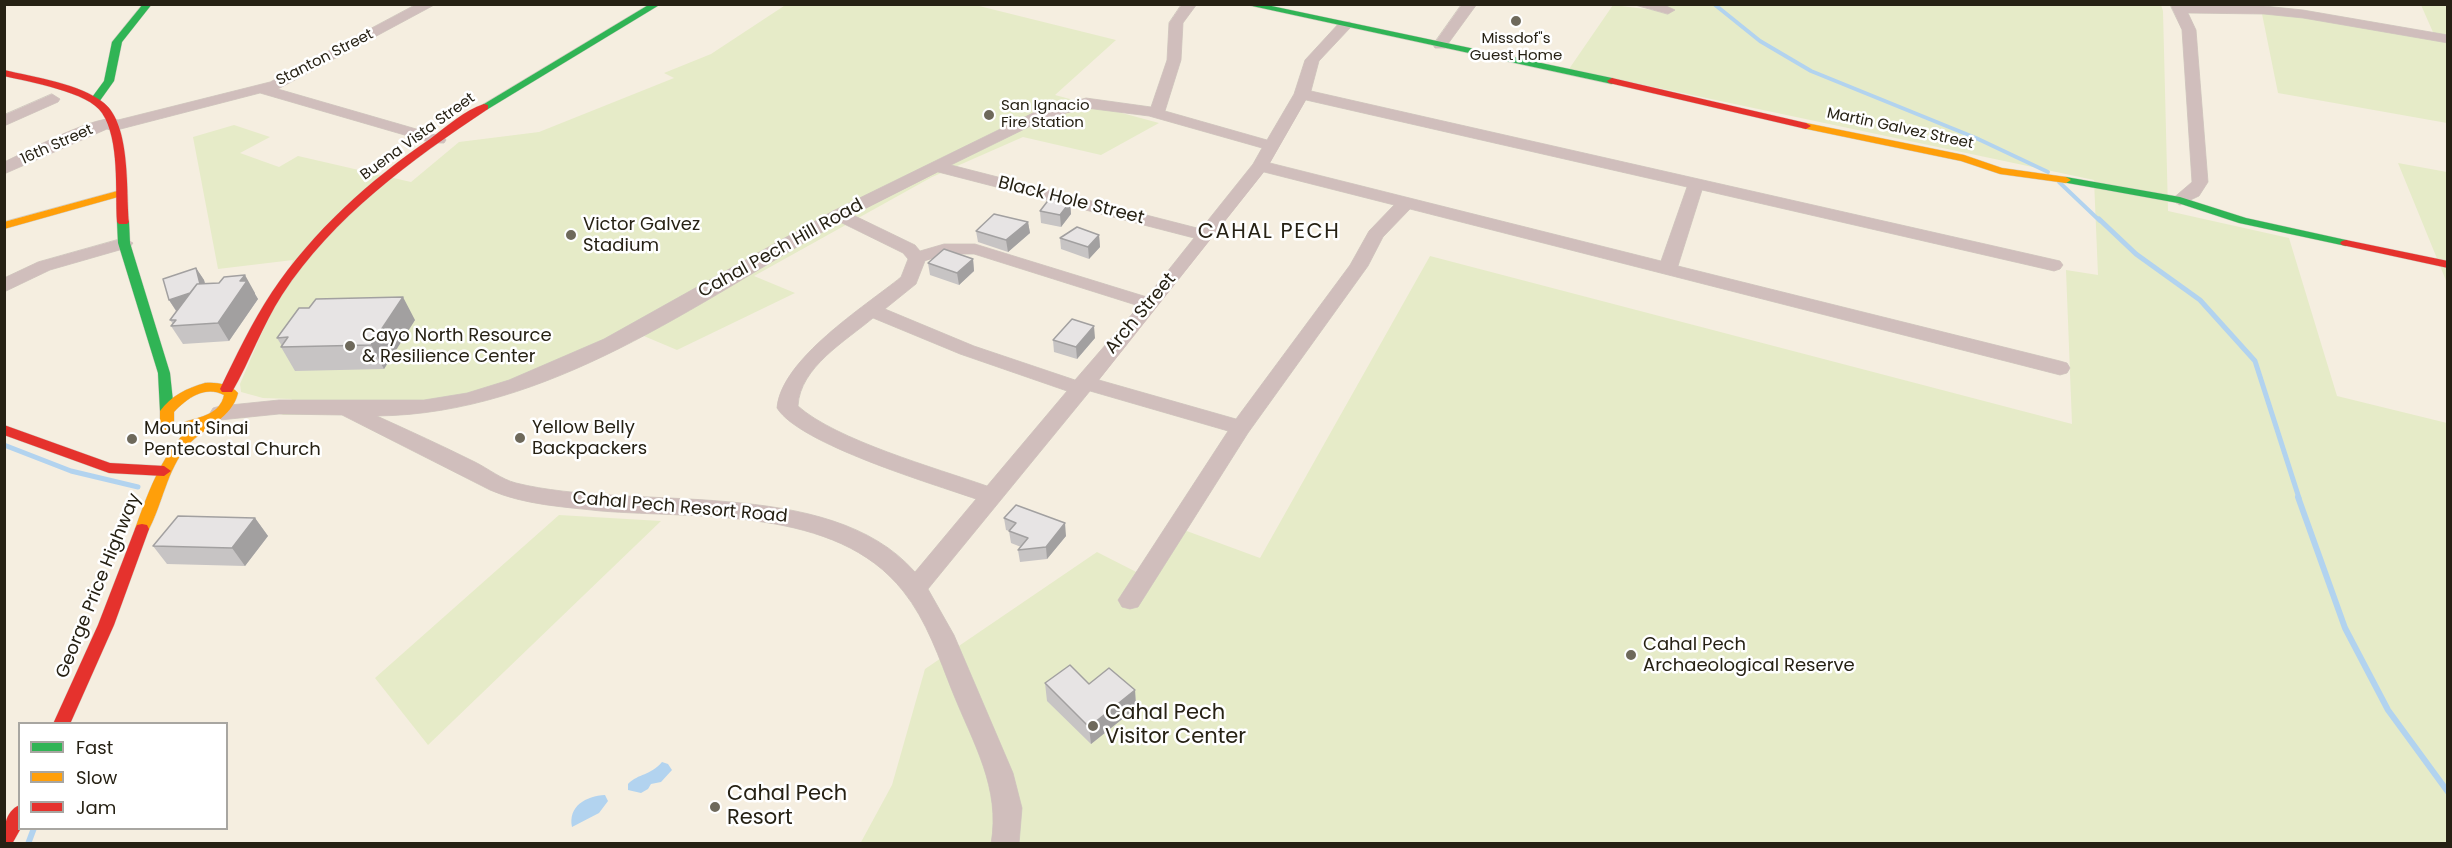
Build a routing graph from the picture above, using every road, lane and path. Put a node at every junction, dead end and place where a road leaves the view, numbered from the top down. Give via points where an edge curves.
1 (148, 4) edge
2 (429, 4) edge
3 (657, 4) edge
4 (1190, 4) edge
5 (1247, 4) edge
6 (1470, 4) edge
7 (1639, 4) edge
8 (2178, 7) edge
9 (1668, 10) dead end
10 (1345, 25) junction
11 (2448, 39) edge
12 (1440, 45) junction
13 (4, 73) edge
14 (4, 84) edge
15 (262, 89) junction
16 (1302, 94) junction
17 (52, 99) junction
18 (95, 100) junction
19 (1156, 115) junction
20 (4, 121) edge
21 (111, 123) junction
22 (438, 140) junction
23 (1272, 146) junction
24 (936, 166) junction
25 (1260, 166) junction
26 (4, 169) edge
27 (1696, 183) junction
28 (121, 193) junction
29 (2180, 200) junction
30 (1406, 202) junction
31 (839, 215) junction
32 (4, 226) edge
33 (1205, 235) junction
34 (124, 243) junction
35 (917, 258) junction
36 (2054, 265) dead end
37 (2448, 265) edge
38 (1668, 268) junction
39 (4, 286) edge
40 (1151, 304) junction
41 (870, 310) junction
42 (245, 348) junction
43 (2060, 368) dead end
44 (164, 373) junction
45 (1082, 385) junction
46 (202, 388) junction
47 (229, 391) junction
48 (286, 407) junction
49 (346, 409) junction
50 (166, 414) junction
51 (214, 416) junction
52 (1241, 428) junction
53 (4, 430) edge
54 (166, 466) junction
55 (990, 496) junction
56 (915, 588) junction
57 (1130, 600) dead end
58 (61, 722) edge
59 (18, 816) edge
60 (4, 841) edge
61 (1005, 843) edge

1 - 18 main road via 117,42 109,81
2 - 15 street, Stanton Street
3 - 22 main road, Buena Vista Street
4 - 19 street via 1176,23 1174,60
5 - 10 main road, Martin Galvez Street
6 - 12 street
7 - 9 street
8 - 11 street via 2303,14
8 - 29 street via 2189,30 2200,182
10 - 12 main road, Martin Galvez Street
10 - 16 street, Arch Street via 1312,60
12 - 29 main road, Martin Galvez Street via 1964,158 2000,171 2100,184
13 - 18 main road
14 - 17 main road
15 - 21 street, Stanton Street
15 - 22 street
16 - 23 street, Arch Street
16 - 27 street
17 - 20 street
17 - 21 main road
18 - 21 main road via 105,106
19 - 23 street, Cahal Pech Hill Road
19 - 24 street, Cahal Pech Hill Road via 1105,104 1064,107
21 - 26 street, 16th Street via 68,138
21 - 28 main road, George Price Highway via 117,143
22 - 42 main road, Buena Vista Street via 368,192 320,240 283,285
23 - 25 street, Arch Street
24 - 31 street, Cahal Pech Hill Road
24 - 33 street, Black Hole Street
25 - 30 street
25 - 33 street, Arch Street
27 - 36 street
27 - 38 street
28 - 32 main road
28 - 34 main road, George Price Highway
29 - 37 main road, Martin Galvez Street via 2243,222
30 - 38 street
30 - 52 street via 1374,234 1359,266
31 - 35 street via 909,249
31 - 49 street, Cahal Pech Hill Road via 624,335 525,382 466,400
33 - 40 street, Arch Street
34 - 39 street via 51,263
34 - 44 main road, George Price Highway
35 - 40 street via 944,249 975,249
35 - 41 street via 909,280
38 - 43 street
40 - 45 street, Arch Street
41 - 45 street via 967,350
41 - 55 street via 810,360 788,395 788,408 797,418 822,431
42 - 46 main road, Buena Vista Street
42 - 47 main road, Buena Vista Street
44 - 46 main road via 181,384
44 - 50 main road, George Price Highway
45 - 52 street
45 - 55 street, Arch Street
46 - 47 main road
46 - 50 main road, Buena Vista Street via 179,399
47 - 48 street, Cahal Pech Hill Road
47 - 51 main road, Buena Vista Street via 228,406
48 - 49 street, Cahal Pech Hill Road
48 - 51 street, Cahal Pech Hill Road
49 - 56 street, Cahal Pech Resort Road via 514,491 804,520 871,548
50 - 51 main road via 170,423 180,425
50 - 54 main road, George Price Highway
51 - 54 main road, George Price Highway via 190,432
52 - 57 street
53 - 54 main road via 109,468
54 - 58 main road, George Price Highway via 106,625
55 - 56 street, Arch Street
56 - 61 street, Cahal Pech Resort Road via 999,768 1009,806
59 - 60 main road

